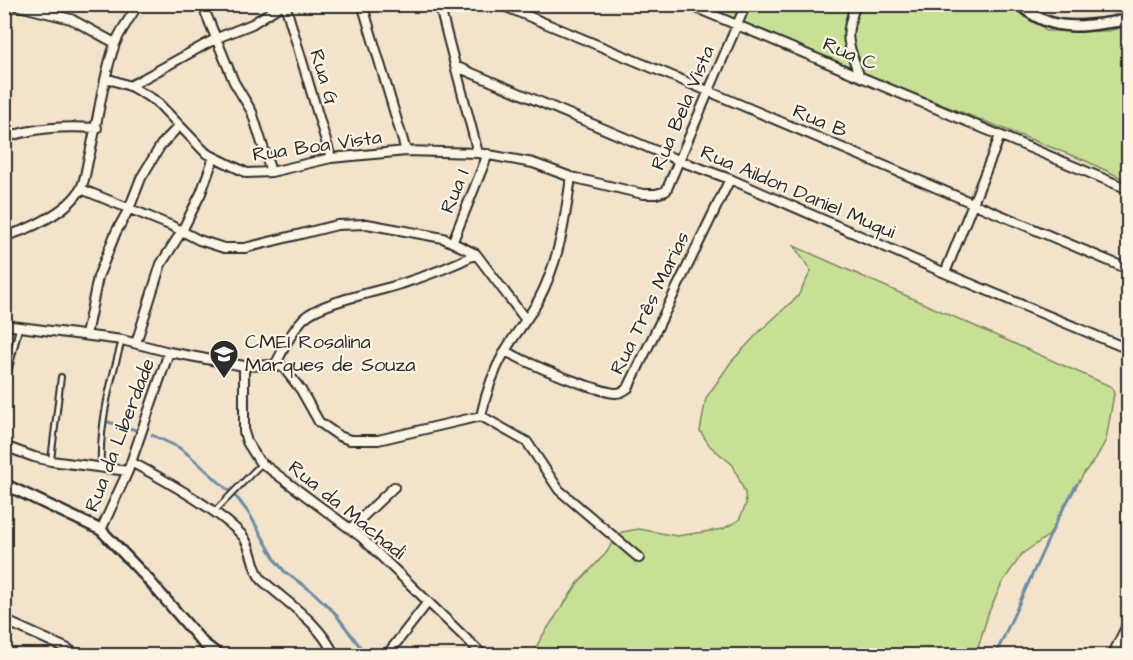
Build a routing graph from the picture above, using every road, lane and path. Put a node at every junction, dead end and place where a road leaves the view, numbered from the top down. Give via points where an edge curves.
1 (11, 4) edge
2 (202, 4) edge
3 (284, 4) edge
4 (364, 4) edge
5 (439, 4) edge
6 (499, 4) edge
7 (687, 4) edge
8 (746, 4) edge
9 (856, 4) edge
10 (1019, 4) edge
11 (1037, 4) edge
12 (138, 5) edge
13 (1032, 14) junction
14 (1128, 20) edge
15 (737, 25) junction
16 (217, 38) junction
17 (116, 43) junction
18 (455, 66) junction
19 (859, 75) junction
20 (106, 78) junction
21 (130, 86) junction
22 (708, 91) junction
23 (179, 126) junction
24 (97, 128) junction
25 (1000, 136) junction
26 (4, 138) edge
27 (406, 151) junction
28 (478, 153) junction
29 (488, 154) junction
30 (214, 157) junction
31 (331, 158) junction
32 (680, 161) junction
33 (271, 172) junction
34 (571, 177) junction
35 (730, 179) junction
36 (81, 189) junction
37 (1128, 189) edge
38 (666, 191) joint
39 (973, 203) junction
40 (129, 209) junction
41 (182, 231) junction
42 (4, 236) edge
43 (453, 241) junction
44 (476, 254) junction
45 (1128, 269) edge
46 (945, 273) junction
47 (526, 321) junction
48 (4, 325) edge
49 (20, 327) junction
50 (86, 335) junction
51 (122, 340) junction
52 (136, 343) junction
53 (1128, 349) edge
54 (505, 351) junction
55 (169, 352) junction
56 (275, 365) junction
57 (243, 366) junction
58 (61, 377) dead end
59 (4, 389) edge
60 (481, 416) junction
61 (4, 446) edge
62 (51, 461) junction
63 (131, 462) junction
64 (262, 464) junction
65 (100, 466) junction
66 (128, 471) junction
67 (4, 484) edge
68 (393, 487) dead end
69 (214, 513) junction
70 (350, 529) junction
71 (101, 530) junction
72 (639, 558) dead end
73 (428, 602) junction
74 (4, 620) edge
75 (1128, 623) edge
76 (79, 656) edge
77 (220, 656) edge
78 (335, 656) edge
79 (386, 656) edge
80 (484, 656) edge
81 (1112, 656) edge

1 - 17 street via 71,20
2 - 16 street
3 - 16 street via 252,24
3 - 31 street, Rua G
4 - 27 street
5 - 18 street
6 - 22 street, Rua B
7 - 15 street, Rua C
8 - 15 street, Rua Bela Vista
9 - 19 street via 847,37
10 - 13 street
11 - 13 lane
12 - 17 street
13 - 14 street via 1049,23 1073,27
15 - 19 street, Rua C
15 - 22 street, Rua Bela Vista
16 - 21 street
16 - 33 street via 254,119
17 - 20 street
18 - 28 street
18 - 32 street, Rua Aildon Daniel Muqui
19 - 25 street, Rua C
20 - 21 street, Rua Boa Vista
20 - 24 street
21 - 23 street, Rua Boa Vista via 161,105
22 - 32 street, Rua Bela Vista
22 - 39 street, Rua B
23 - 30 street, Rua Boa Vista
23 - 40 street via 161,145 141,178
24 - 26 street via 57,126
24 - 36 street
25 - 37 street, Rua C
25 - 39 street
27 - 28 street, Rua Boa Vista
27 - 31 street, Rua Boa Vista
28 - 29 street, Rua Boa Vista
29 - 34 street, Rua Boa Vista
29 - 43 street, Rua I
30 - 33 street, Rua Boa Vista via 247,173
30 - 41 street
31 - 33 street, Rua Boa Vista
32 - 35 street, Rua Aildon Daniel Muqui
32 - 38 street, Rua Bela Vista
34 - 38 street, Rua Boa Vista via 642,194
34 - 47 street via 556,261
35 - 46 street, Rua Aildon Daniel Muqui
35 - 54 street, Rua Três Marias via 624,392 608,392 566,378
36 - 40 street
36 - 42 street via 44,221
39 - 45 street, Rua B
39 - 46 street
40 - 41 street
40 - 50 street via 98,277
41 - 43 street via 215,246 234,249 337,225 367,224
41 - 52 street via 161,264
43 - 44 street
44 - 47 street
44 - 56 street via 405,283 312,313 295,329
46 - 53 street, Rua Aildon Daniel Muqui
47 - 54 street
48 - 49 street, Rua da Liberdade
49 - 50 street, Rua da Liberdade
49 - 59 lane
50 - 51 street, Rua da Liberdade
51 - 52 street, Rua da Liberdade
51 - 65 lane via 110,383
52 - 55 street, Rua da Liberdade
54 - 60 street via 491,378
55 - 57 street, Rua da Liberdade
55 - 63 street, Rua da Liberdade
56 - 57 street, Rua da Liberdade
56 - 60 street via 283,367 301,390 319,422 350,440 378,440
57 - 64 street, Rua da Machadi via 244,432
58 - 62 lane
60 - 72 street via 527,442 559,490
61 - 62 street
62 - 65 street
63 - 66 street, Rua da Liberdade
63 - 69 street
64 - 69 lane
64 - 70 street, Rua da Machadi
65 - 66 street
66 - 71 street, Rua da Liberdade
67 - 71 street
68 - 70 street
69 - 78 street via 245,539 261,580 312,622
70 - 73 street, Rua da Machadi
71 - 77 street via 203,643
73 - 79 street
73 - 80 street, Rua da Machadi
74 - 76 street
75 - 81 street

